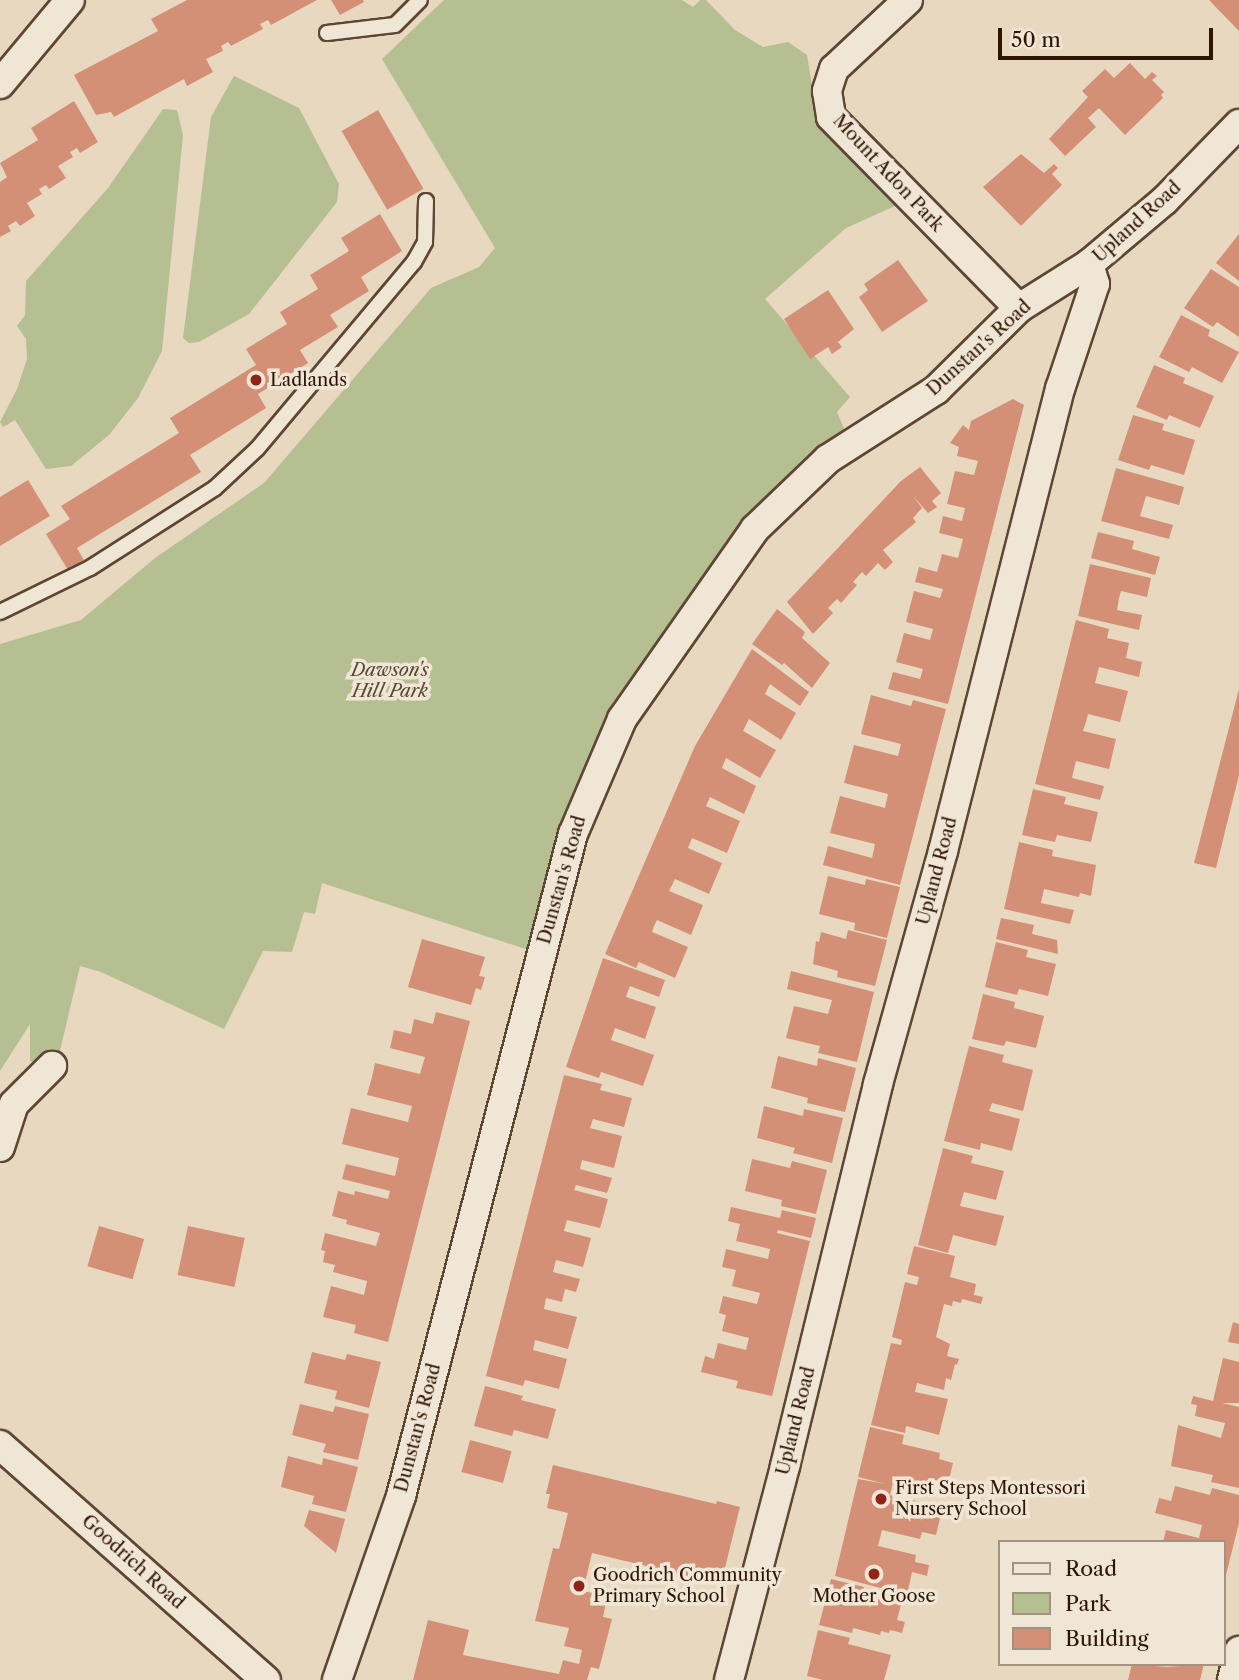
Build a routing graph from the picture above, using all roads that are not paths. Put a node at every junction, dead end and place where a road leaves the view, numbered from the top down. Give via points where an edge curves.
1 (70, 0) edge
2 (420, 0) edge
3 (908, 0) edge
4 (327, 33) dead end
5 (0, 84) edge
6 (1239, 124) edge
7 (426, 201) dead end
8 (1089, 264) junction
9 (1019, 308) junction
10 (0, 612) edge
11 (52, 1066) dead end
12 (0, 1147) edge
13 (0, 1445) edge
14 (1239, 1651) edge
15 (266, 1680) edge
16 (337, 1680) edge
17 (729, 1680) edge
18 (1232, 1680) edge

1 - 5 street
2 - 4 lane via 395,25
3 - 9 street, Mount Adon Park via 834,69 827,91 831,117
6 - 8 street, Upland Road via 1165,200
7 - 10 lane via 425,242 414,262 257,449 215,488 90,568
8 - 9 street, Dunstan's Road
8 - 17 street, Upland Road via 1095,284 1060,389 943,851 878,1084
9 - 16 street, Dunstan's Road via 936,390 828,459 755,529 622,719 573,834 401,1496
11 - 12 street via 15,1104
13 - 15 street, Goodrich Road
14 - 18 street

